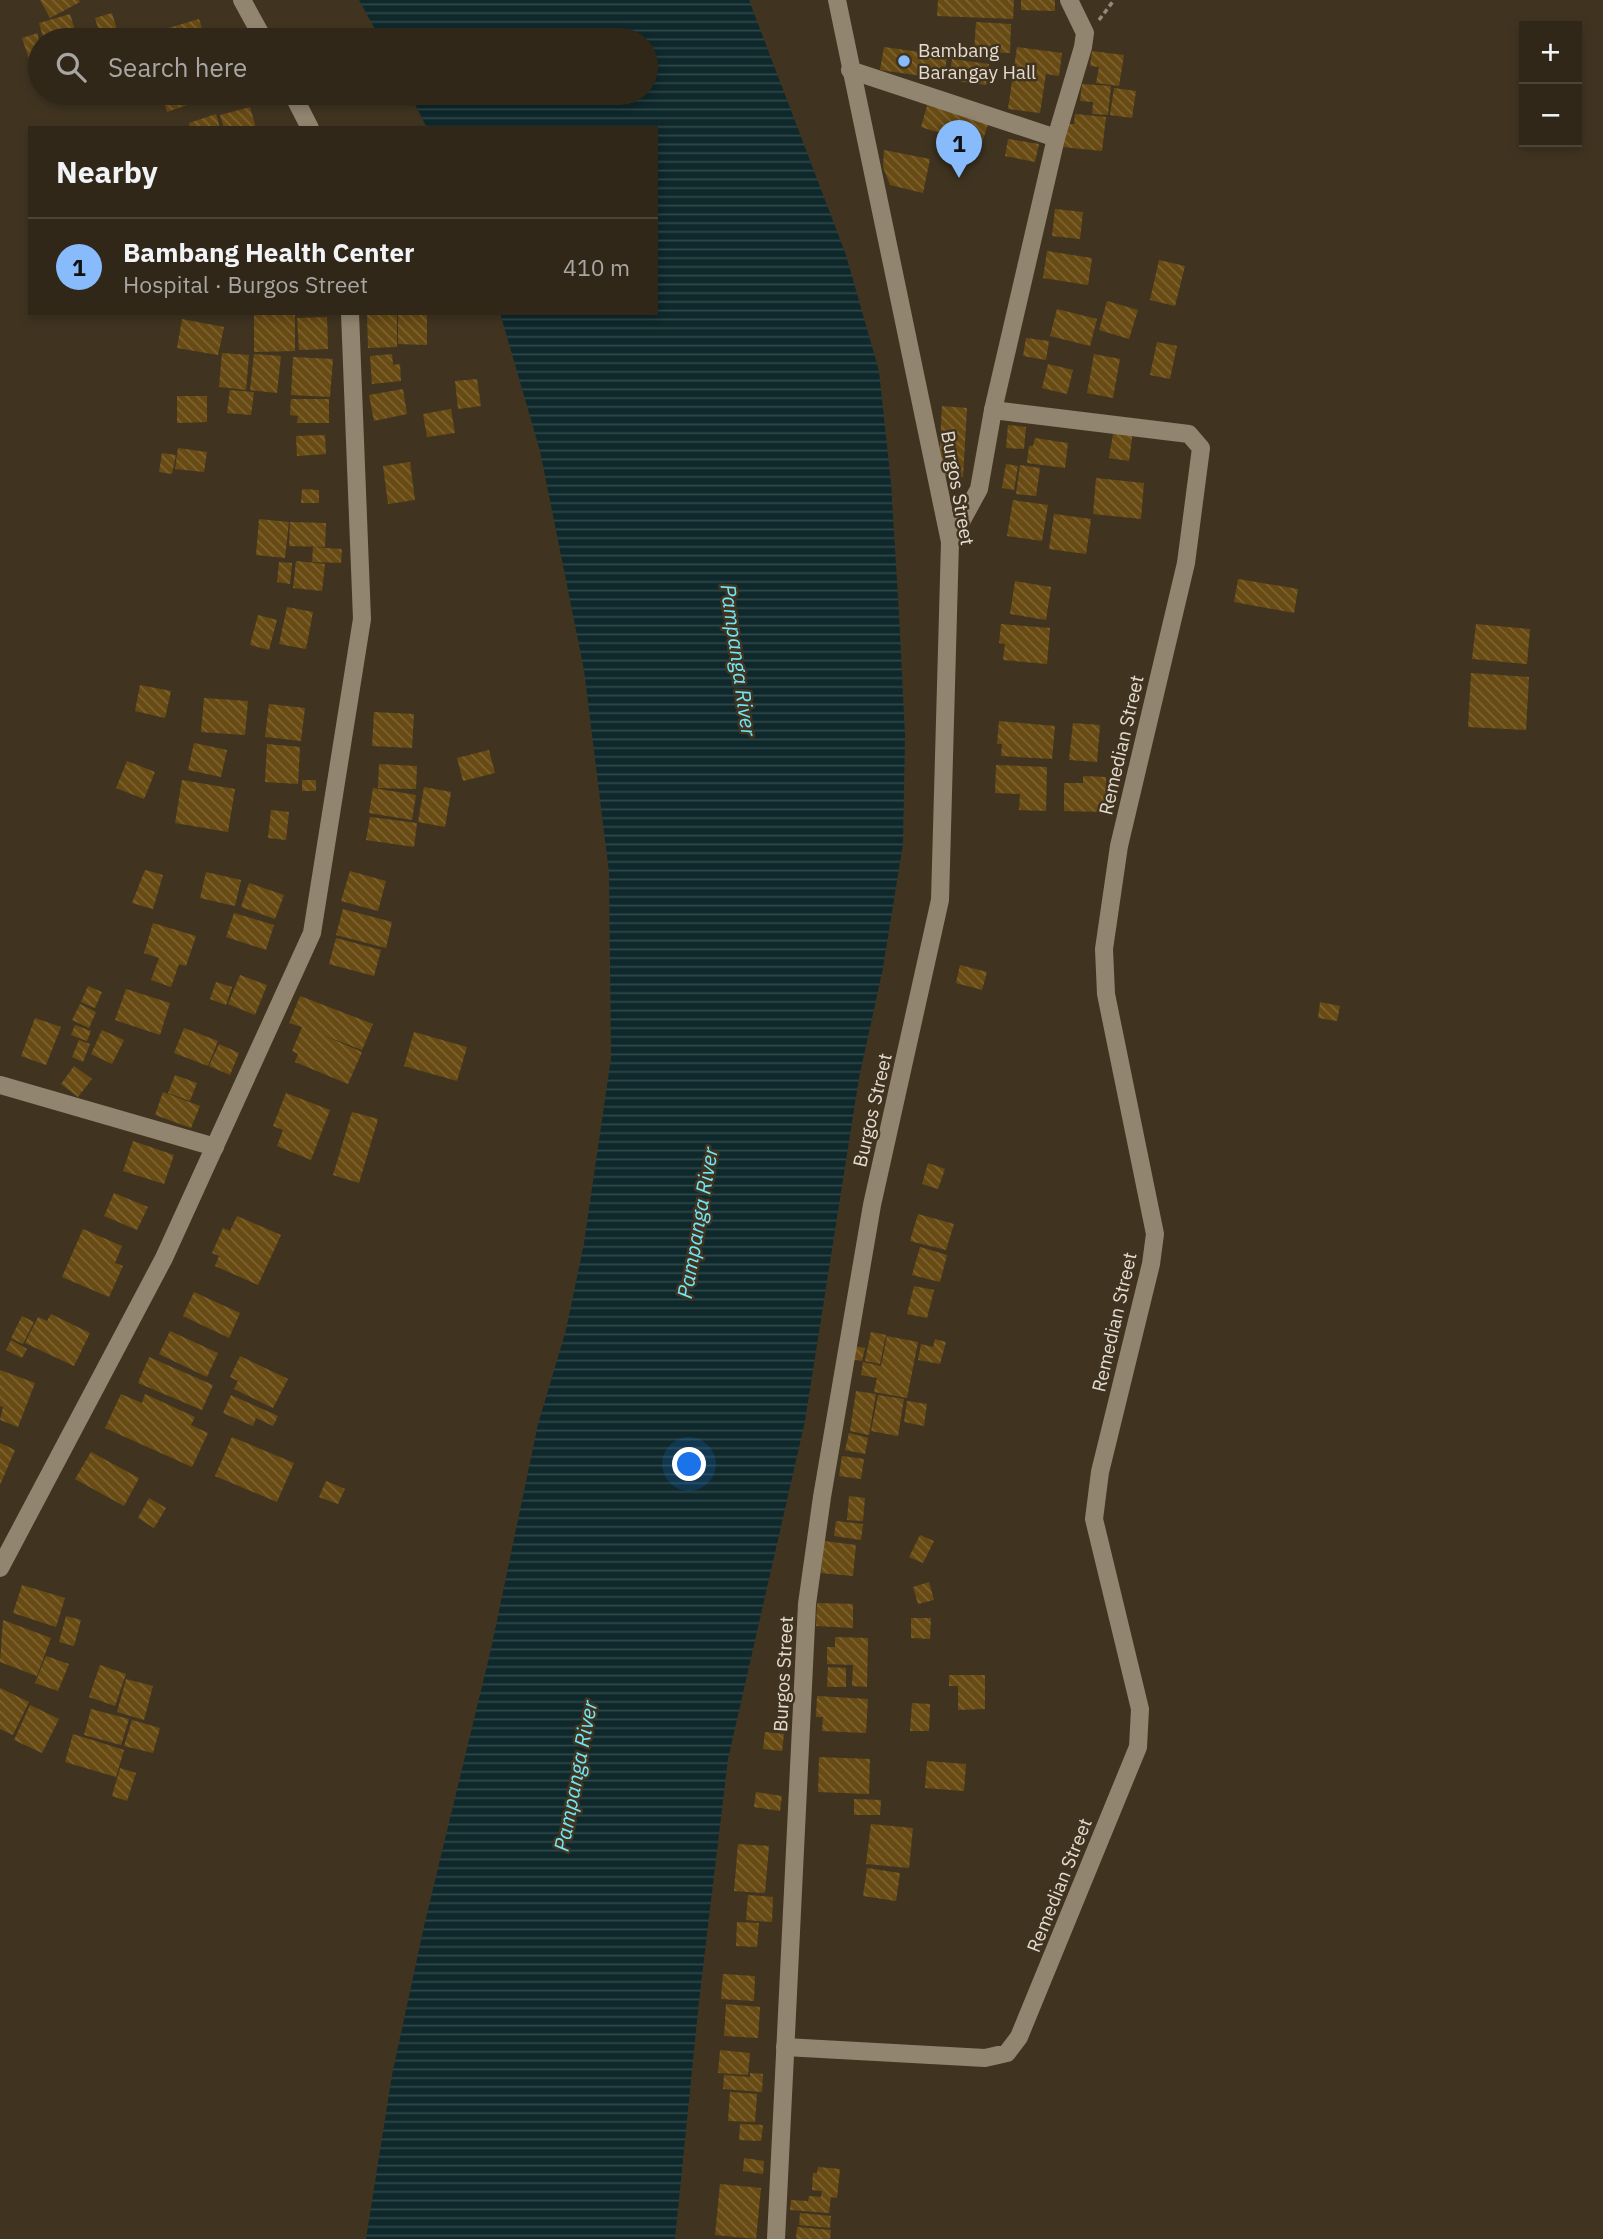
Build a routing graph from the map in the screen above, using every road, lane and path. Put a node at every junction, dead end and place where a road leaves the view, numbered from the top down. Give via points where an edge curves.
1 (242, 0) edge
2 (837, 0) edge
3 (1069, 0) edge
4 (257, 28) edge
5 (850, 70) junction
6 (298, 105) edge
7 (309, 126) edge
8 (1056, 138) junction
9 (350, 315) edge
10 (993, 410) junction
11 (950, 542) junction
12 (0, 1085) edge
13 (215, 1147) junction
14 (0, 1568) edge
15 (785, 2046) junction
16 (776, 2239) edge

1 - 4 street
2 - 5 street, Burgos Street
3 - 8 street via 1084,33
5 - 8 street
5 - 11 street, Burgos Street
6 - 7 street
8 - 10 street
9 - 13 street via 362,619 312,933
10 - 11 street via 979,489
10 - 15 street, Remedian Street via 1189,434 1201,448 1186,563 1119,846 1104,949 1107,993 1155,1234 1100,1472 1094,1519 1140,1709 1138,1747 1019,2037 1007,2053 985,2058
11 - 15 street, Burgos Street via 940,900 872,1205 809,1591
12 - 13 street
13 - 14 street via 164,1258
15 - 16 street, Burgos Street

